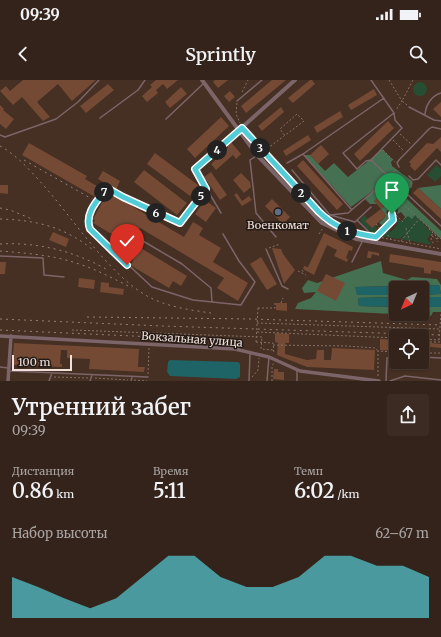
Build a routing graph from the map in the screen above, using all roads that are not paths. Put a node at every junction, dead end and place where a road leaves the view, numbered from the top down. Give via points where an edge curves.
1 (99, 80) edge
2 (145, 80) edge
3 (262, 80) edge
4 (295, 80) edge
5 (371, 80) edge
6 (203, 82) edge
7 (441, 93) edge
8 (384, 98) junction
9 (238, 101) road end
10 (409, 107) road end
11 (394, 113) junction
12 (425, 115) junction
13 (100, 118) dead end
14 (166, 119) dead end
15 (441, 121) edge
16 (441, 129) edge
17 (238, 131) junction
18 (0, 135) edge
19 (303, 154) junction
20 (257, 155) junction
21 (371, 160) junction
22 (287, 164) dead end
23 (441, 165) edge
24 (399, 167) dead end
25 (292, 170) dead end
26 (409, 176) dead end
27 (389, 178) junction
28 (206, 189) junction
29 (406, 194) junction
30 (371, 207) dead end
31 (351, 209) junction
32 (221, 213) dead end
33 (330, 215) junction
34 (357, 220) junction
35 (323, 226) junction
36 (441, 226) edge
37 (223, 234) dead end
38 (276, 237) dead end
39 (376, 237) junction
40 (363, 240) junction
41 (143, 241) dead end
42 (370, 242) junction
43 (266, 249) road end
44 (441, 254) edge
45 (0, 256) edge
46 (352, 262) dead end
47 (64, 277) dead end
48 (288, 289) dead end
49 (212, 302) junction
50 (0, 336) edge
51 (11, 336) junction
52 (250, 352) junction
53 (269, 357) junction
54 (429, 357) edge
55 (389, 358) edge
56 (441, 358) edge
57 (0, 367) edge
58 (9, 369) junction
59 (297, 370) junction
60 (52, 373) junction
61 (92, 375) junction
62 (386, 375) junction
63 (132, 377) junction
64 (148, 378) road end
65 (392, 379) junction
66 (133, 380) edge
67 (379, 380) edge
68 (441, 380) edge
69 (8, 381) edge
70 (49, 381) edge
71 (91, 381) edge
72 (249, 381) edge
73 (267, 381) edge
74 (297, 381) edge
75 (386, 381) edge
76 (390, 381) edge

1 - 18 lane via 78,102 56,119 5,136
2 - 13 lane via 138,90
3 - 9 lane
4 - 17 street
5 - 8 lane
6 - 14 lane
6 - 17 street
7 - 12 lane via 430,100
8 - 11 lane
8 - 19 lane
10 - 12 lane
11 - 21 lane via 395,120 402,128
11 - 21 lane via 343,153 357,169
12 - 15 lane
16 - 24 lane via 432,127 397,163
17 - 20 street
17 - 28 lane via 195,169
19 - 22 lane
19 - 31 lane
20 - 35 street
20 - 38 lane via 250,160 256,213
21 - 27 lane
23 - 26 lane via 436,160 418,179 413,180
25 - 33 lane
27 - 29 lane
27 - 31 lane
28 - 32 lane
28 - 49 lane via 180,223 107,188 89,214 88,222 90,229 152,287 193,300
29 - 36 lane
29 - 39 lane via 394,208 393,220
30 - 34 lane
31 - 33 lane via 348,213
33 - 34 lane via 355,222
33 - 35 lane
34 - 39 lane
35 - 40 street via 348,237
37 - 49 lane via 238,261 255,282 241,305
39 - 42 lane
40 - 42 street
40 - 46 lane
41 - 49 lane via 182,264 211,288
42 - 44 street
43 - 48 lane via 282,286
45 - 47 lane via 43,258 44,275
50 - 51 street, Вокзальная улица
51 - 52 street, Вокзальная улица
51 - 58 street
52 - 53 street, Вокзальная улица
52 - 72 lane
53 - 59 street, Вокзальная улица
53 - 73 lane
54 - 56 lane
55 - 62 lane
57 - 58 lane
58 - 60 lane
58 - 69 street
59 - 67 street, Вокзальная улица
59 - 74 lane
60 - 61 lane
60 - 70 lane
61 - 63 lane
61 - 71 lane
62 - 65 lane
62 - 75 lane
63 - 64 lane
63 - 66 lane
65 - 68 lane via 405,376
65 - 76 lane

